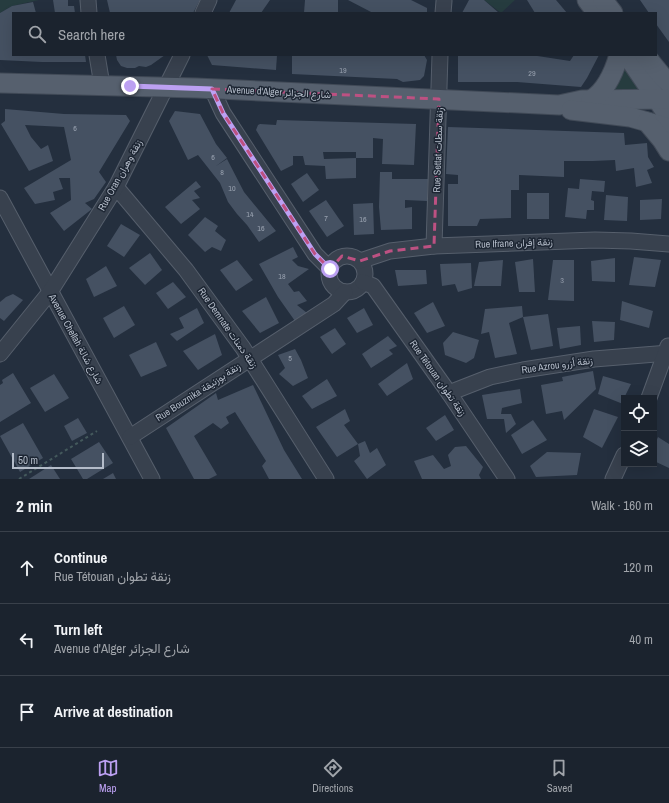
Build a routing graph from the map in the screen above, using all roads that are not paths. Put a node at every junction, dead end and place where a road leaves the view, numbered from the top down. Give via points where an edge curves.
1 (88, 0) edge
2 (209, 0) edge
3 (444, 0) edge
4 (588, 0) edge
5 (603, 0) edge
6 (89, 12) edge
7 (203, 12) edge
8 (443, 12) edge
9 (596, 12) edge
10 (612, 12) edge
11 (96, 56) edge
12 (182, 56) edge
13 (440, 56) edge
14 (619, 56) edge
15 (628, 56) edge
16 (646, 56) edge
17 (0, 82) edge
18 (669, 83) edge
19 (102, 85) junction
20 (166, 87) junction
21 (212, 89) junction
22 (440, 99) junction
23 (663, 99) edge
24 (591, 100) junction
25 (559, 104) junction
26 (669, 116) edge
27 (647, 122) junction
28 (669, 128) edge
29 (669, 151) edge
30 (116, 187) junction
31 (0, 198) edge
32 (669, 244) edge
33 (434, 246) junction
34 (360, 261) junction
35 (330, 269) junction
36 (364, 282) junction
37 (50, 292) junction
38 (344, 292) junction
39 (668, 350) edge
40 (0, 354) edge
41 (250, 359) junction
42 (449, 393) junction
43 (650, 395) edge
44 (130, 438) junction
45 (621, 461) edge
46 (152, 479) edge
47 (326, 479) edge
48 (507, 479) edge
49 (613, 479) edge

1 - 6 street
2 - 7 street
3 - 8 street
4 - 9 main road
5 - 10 main road
11 - 19 street
12 - 20 street, Rue Oran زنقة وهران
13 - 22 street, Rue Settat زنقة سطات
14 - 24 main road via 604,88
15 - 23 main road
16 - 18 main road
17 - 19 main road, Avenue d'Alger شارع الجزائر
19 - 20 main road, Avenue d'Alger شارع الجزائر
20 - 21 main road, Avenue d'Alger شارع الجزائر
20 - 30 street, Rue Oran زنقة وهران
21 - 22 main road, Avenue d'Alger شارع الجزائر
21 - 35 street via 223,113 310,248
22 - 25 main road, Avenue d'Alger شارع الجزائر
22 - 33 street, Rue Settat زنقة سطات
23 - 24 main road, Avenue d'Alger شارع الجزائر
23 - 26 main road
24 - 25 main road, Avenue d'Alger شارع الجزائر
25 - 27 main road, Avenue d'Alger شارع الجزائر via 576,112 624,116
27 - 28 main road, Avenue d'Alger شارع الجزائر
27 - 29 main road
30 - 37 street, Rue Oran زنقة وهران
30 - 41 street, Rue Demnate زنقة دمنات via 186,270
31 - 37 street, Avenue Chellah شارع شالة
32 - 33 street, Rue Ifrane زنقة إفران via 595,240
33 - 34 street, Rue Ifrane زنقة إفران via 390,251
34 - 35 street via 355,257 342,256
34 - 36 street via 365,270
35 - 38 street via 329,275 333,284
36 - 38 street via 355,290
36 - 42 street, Rue Tétouan زنقة تطوان via 372,286
37 - 40 street, Rue Oran زنقة وهران
37 - 44 street, Avenue Chellah شارع شالة
38 - 41 street, Rue Bouznika زنقة بوزنيقة via 334,304
39 - 42 street, Rue Azrou زنقة أزرو via 507,372 490,376
39 - 43 street
41 - 44 street, Rue Bouznika زنقة بوزنيقة
41 - 47 street, Rue Demnate زنقة دمنات
42 - 48 street, Rue Tétouan زنقة تطوان
44 - 46 street, Avenue Chellah شارع شالة
45 - 49 street

